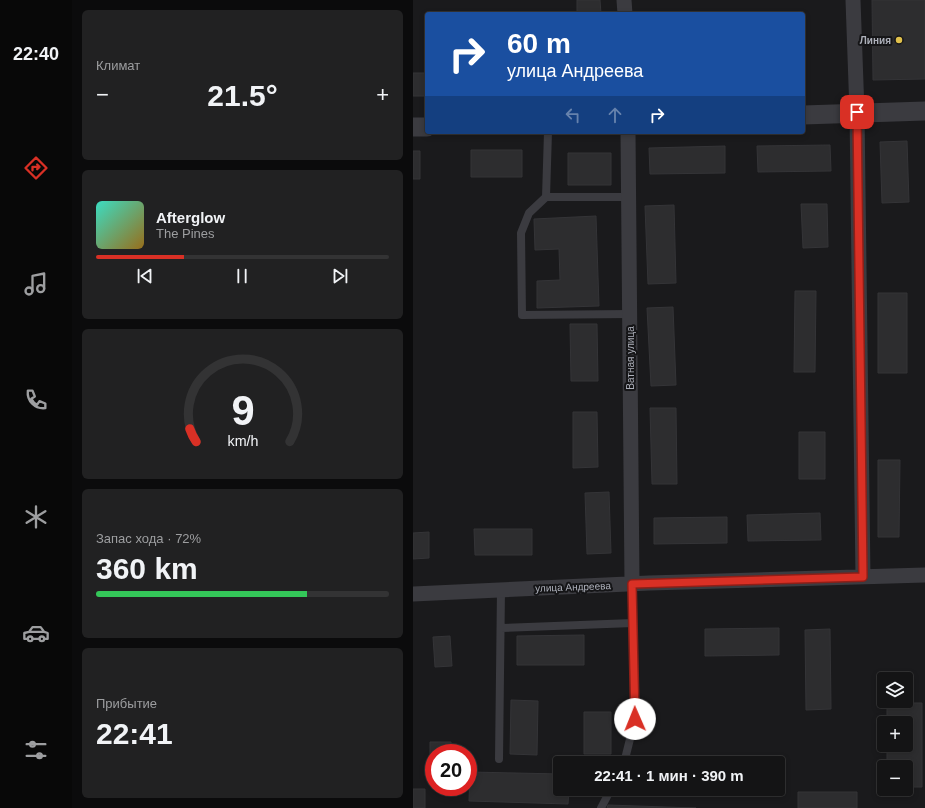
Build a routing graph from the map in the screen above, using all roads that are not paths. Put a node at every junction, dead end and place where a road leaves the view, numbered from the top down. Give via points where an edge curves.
1 (624, 0) edge
2 (853, 0) edge
3 (625, 12) edge
4 (925, 111) edge
5 (857, 112) junction
6 (805, 115) edge
7 (425, 127) edge
8 (413, 128) edge
9 (548, 134) edge
10 (628, 134) edge
11 (546, 197) junction
12 (629, 197) junction
13 (630, 314) junction
14 (925, 575) edge
15 (863, 577) junction
16 (632, 584) junction
17 (501, 589) junction
18 (413, 594) edge
19 (633, 623) junction
20 (501, 628) junction
21 (626, 756) edge
22 (499, 759) dead end
23 (607, 796) edge
24 (601, 808) edge

1 - 3 street
2 - 5 street
4 - 5 street
5 - 6 street
5 - 15 street
7 - 8 street
9 - 11 lane
10 - 12 street, Ватная улица
11 - 12 lane
11 - 13 lane via 529,213 521,233 522,315
12 - 13 street, Ватная улица
13 - 16 street, Ватная улица
14 - 15 street, улица Андреева
15 - 16 street, улица Андреева
16 - 17 street, улица Андреева
16 - 19 lane
17 - 18 street, улица Андреева
17 - 20 lane
19 - 20 lane
19 - 21 lane via 635,719
20 - 22 lane
23 - 24 lane

